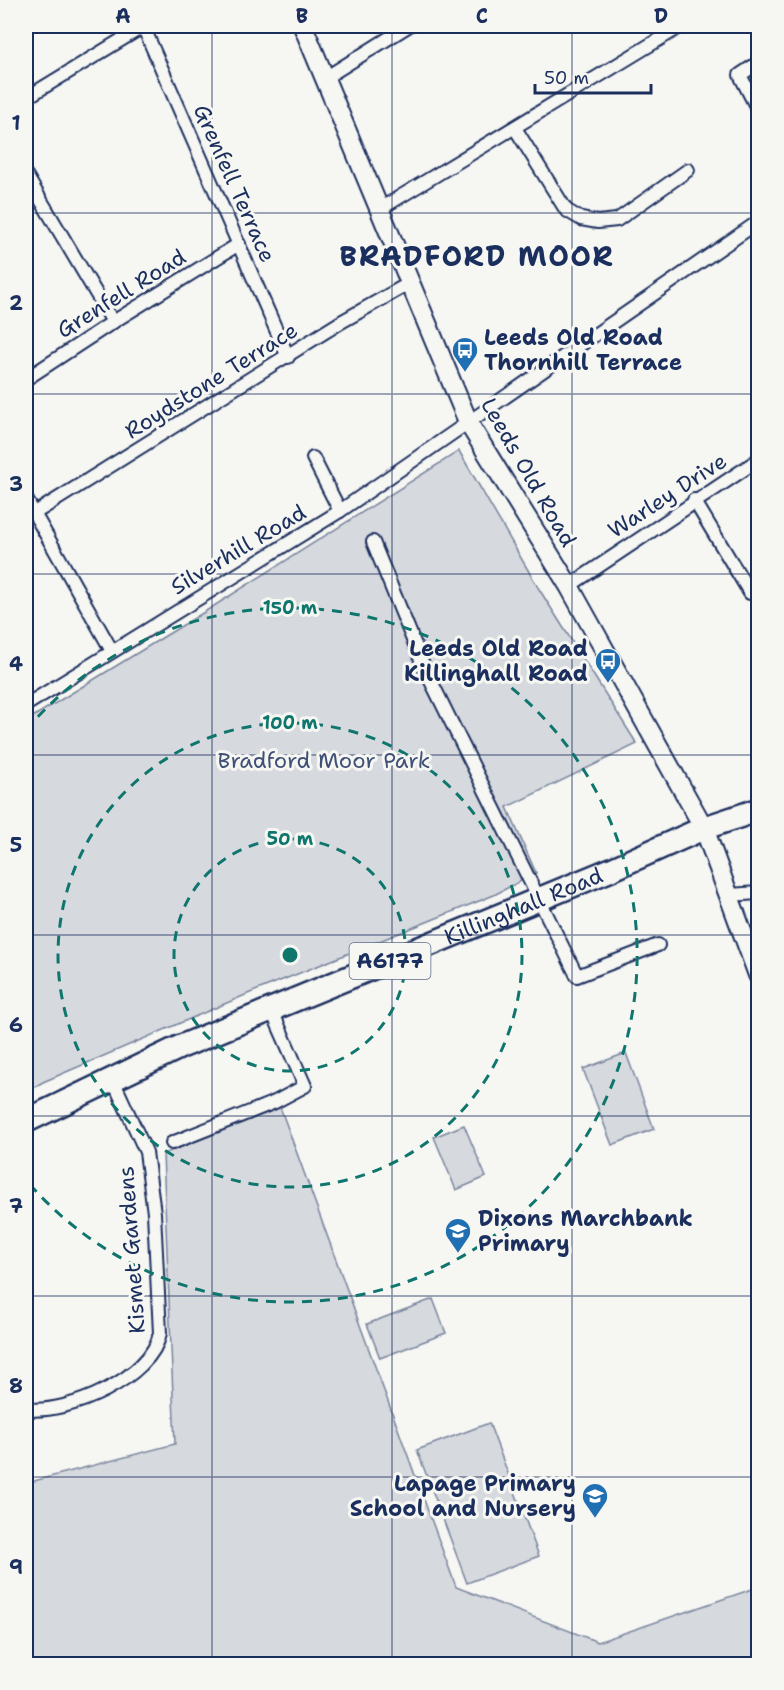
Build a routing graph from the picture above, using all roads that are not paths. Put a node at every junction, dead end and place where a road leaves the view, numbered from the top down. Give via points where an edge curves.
1 (143, 26) edge
2 (303, 26) edge
3 (408, 26) edge
4 (681, 26) edge
5 (759, 63) edge
6 (325, 78) junction
7 (26, 98) edge
8 (759, 110) edge
9 (514, 128) junction
10 (688, 170) dead end
11 (26, 175) edge
12 (380, 209) junction
13 (759, 222) edge
14 (239, 244) junction
15 (410, 283) junction
16 (112, 322) junction
17 (288, 357) junction
18 (26, 380) edge
19 (469, 424) junction
20 (313, 459) dead end
21 (759, 460) edge
22 (26, 499) edge
23 (694, 500) junction
24 (340, 511) junction
25 (35, 513) junction
26 (373, 542) dead end
27 (569, 586) junction
28 (750, 593) dead end
29 (112, 651) junction
30 (26, 705) edge
31 (759, 810) edge
32 (704, 828) junction
33 (759, 893) edge
34 (730, 895) junction
35 (539, 898) junction
36 (658, 945) dead end
37 (759, 975) edge
38 (272, 1011) junction
39 (112, 1078) junction
40 (26, 1121) edge
41 (172, 1143) dead end
42 (26, 1409) edge

1 - 7 street
1 - 14 street, Grenfell Terrace
2 - 6 main road, Leeds Old Road
3 - 6 street
4 - 9 street
5 - 8 street via 740,75
6 - 12 main road, Leeds Old Road
9 - 10 street via 566,210 581,219 617,220
9 - 12 street
11 - 16 street
12 - 15 main road, Leeds Old Road
13 - 19 street, Silverhill Road
14 - 16 street, Grenfell Road
14 - 17 street, Grenfell Terrace
15 - 17 street, Roydstone Terrace
15 - 19 main road, Leeds Old Road
16 - 18 street, Grenfell Road
17 - 25 street, Roydstone Terrace
19 - 24 street, Silverhill Road
19 - 27 main road, Leeds Old Road
20 - 24 street
21 - 23 street, Warley Drive
22 - 25 street
23 - 27 street, Warley Drive
23 - 28 street
24 - 29 street, Silverhill Road
25 - 29 street
26 - 35 street via 424,667
27 - 32 main road, Leeds Old Road
29 - 30 street, Silverhill Road
31 - 32 highway, Killinghall Road / A6177
32 - 34 main road, Leeds Old Road
32 - 35 highway, Killinghall Road / A6177
33 - 34 street
34 - 37 main road, Leeds Old Road
35 - 36 street via 577,976
35 - 38 highway, Killinghall Road / A6177
38 - 39 highway, Killinghall Road / A6177
38 - 41 street via 305,1086
39 - 40 highway, Killinghall Road / A6177
39 - 42 street, Kismet Gardens via 146,1152 155,1229 158,1344 130,1377 71,1404

